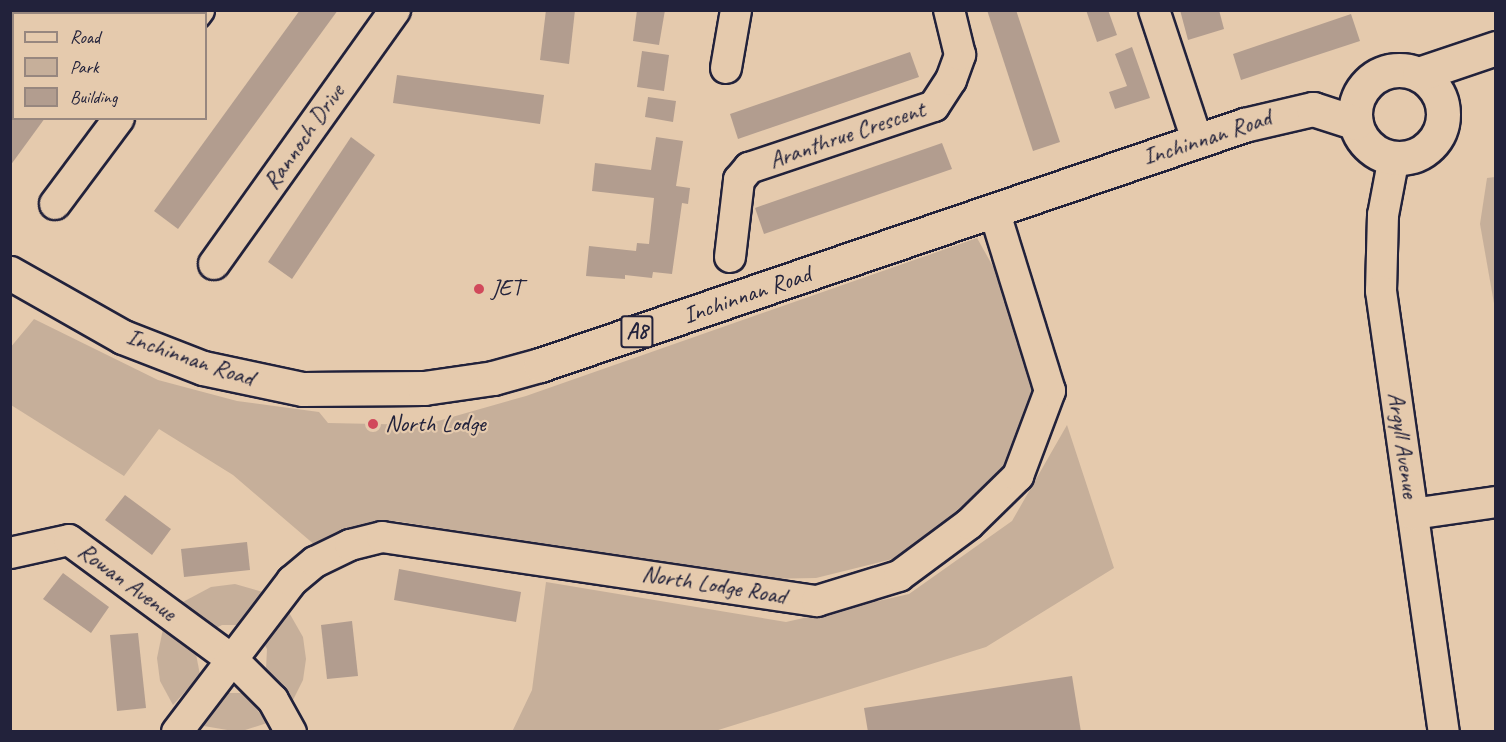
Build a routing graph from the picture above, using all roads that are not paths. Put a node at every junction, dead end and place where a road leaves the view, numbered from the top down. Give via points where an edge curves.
1 (395, 10) edge
2 (736, 10) edge
3 (948, 10) edge
4 (1154, 10) edge
5 (1496, 49) edge
6 (726, 68) dead end
7 (1419, 74) junction
8 (1442, 105) junction
9 (1358, 107) junction
10 (118, 120) edge
11 (1197, 140) junction
12 (1394, 158) junction
13 (55, 204) dead end
14 (994, 210) junction
15 (730, 257) dead end
16 (214, 264) dead end
17 (10, 273) edge
18 (1496, 502) edge
19 (1413, 514) junction
20 (10, 553) edge
21 (234, 661) junction
22 (177, 732) edge
23 (291, 732) edge
24 (1444, 732) edge

1 - 16 street, Rannoch Drive
2 - 6 street
3 - 15 street, Aranthrue Crescent via 960,55 951,80 934,106 749,168 739,180
4 - 11 street
5 - 7 main road
5 - 8 main road
7 - 8 main road via 1437,92
7 - 9 main road via 1393,70 1380,74
8 - 12 main road via 1439,132 1432,143 1408,157
9 - 11 main road, Inchinnan Road / A8 via 1313,109
9 - 12 main road via 1366,142
10 - 13 street
11 - 14 main road, Inchinnan Road / A8
12 - 19 street, Argyll Avenue via 1383,215 1381,291
14 - 17 main road, Inchinnan Road / A8 via 540,365 493,378 424,388 336,391 261,383 161,353 69,308
14 - 21 street, North Lodge Road via 1050,391 1018,476 969,524 899,576 817,601 382,537 350,545 315,562 292,581
18 - 19 street
19 - 24 street, Argyll Avenue
20 - 21 street, Rowan Avenue via 69,540
21 - 22 street, North Lodge Road
21 - 23 street, Rowan Avenue via 273,700

